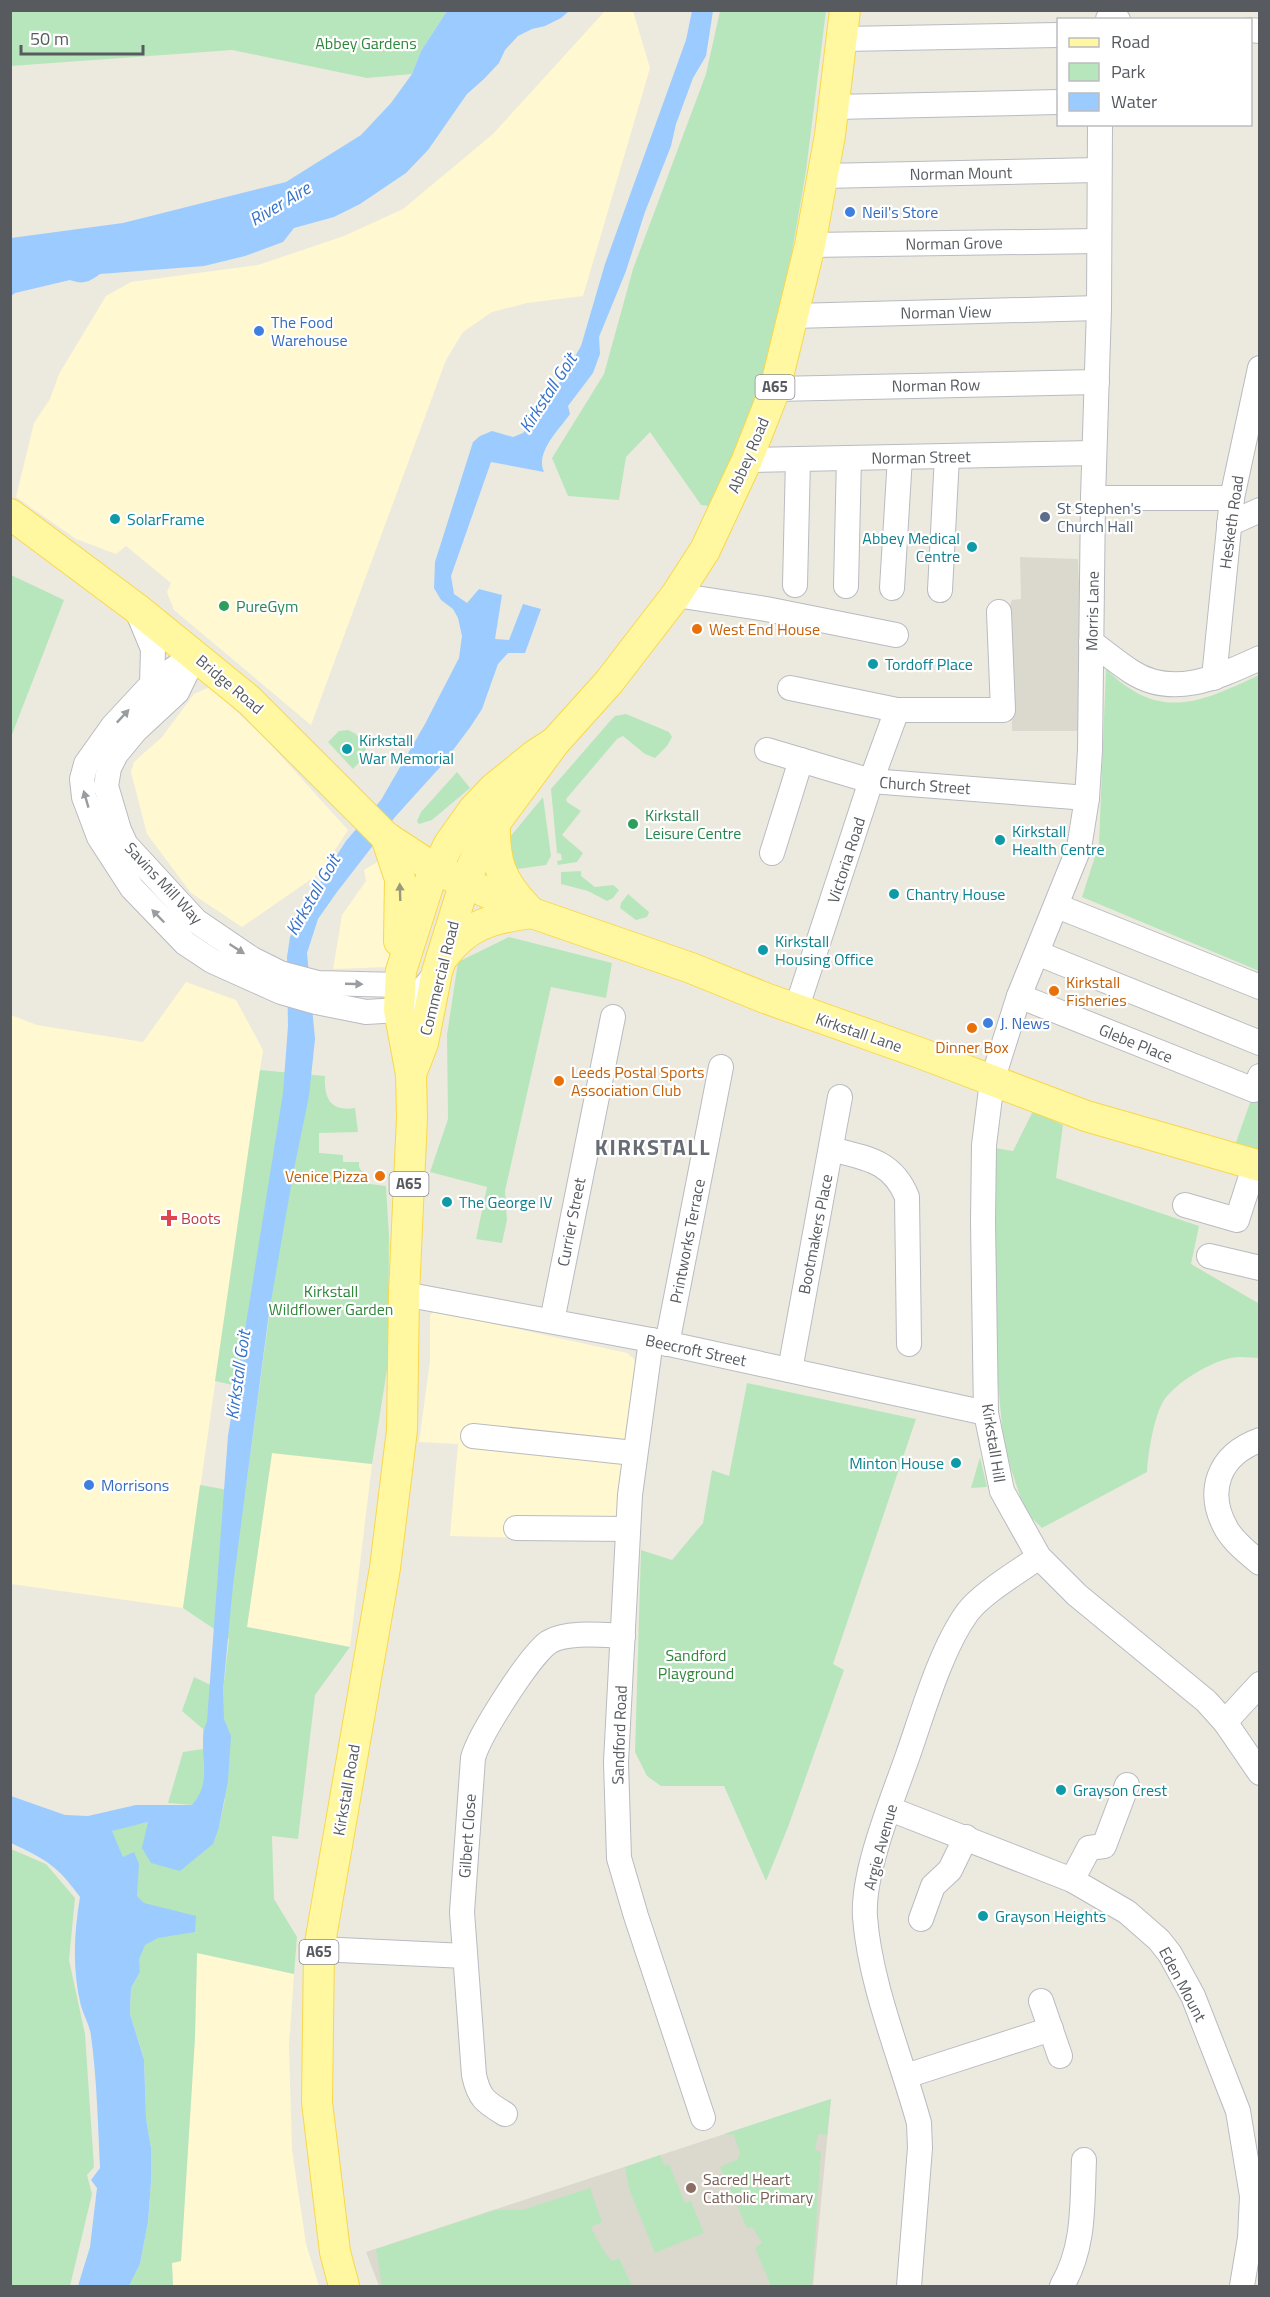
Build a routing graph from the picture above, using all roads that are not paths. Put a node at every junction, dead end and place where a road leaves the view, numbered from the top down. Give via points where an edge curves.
1 (844, 25) edge
2 (1057, 36) edge
3 (1057, 102) edge
4 (834, 107) junction
5 (1100, 126) edge
6 (1098, 170) junction
7 (824, 176) junction
8 (1098, 241) junction
9 (810, 245) junction
10 (1099, 309) junction
11 (793, 316) junction
12 (1260, 368) edge
13 (1096, 382) junction
14 (775, 389) junction
15 (1252, 438) edge
16 (1094, 453) junction
17 (947, 456) junction
18 (900, 457) junction
19 (849, 458) junction
20 (798, 459) junction
21 (747, 460) junction
22 (1093, 498) junction
23 (1233, 498) junction
24 (1260, 510) edge
25 (10, 514) edge
26 (1229, 524) junction
27 (795, 585) dead end
28 (846, 586) dead end
29 (892, 588) dead end
30 (940, 590) dead end
31 (676, 595) junction
32 (136, 608) junction
33 (999, 612) dead end
34 (896, 634) dead end
35 (1091, 642) junction
36 (195, 654) junction
37 (1260, 658) edge
38 (1214, 678) junction
39 (152, 684) junction
40 (790, 688) dead end
41 (897, 710) junction
42 (555, 742) junction
43 (767, 750) dead end
44 (801, 760) junction
45 (871, 781) junction
46 (1075, 797) junction
47 (466, 820) junction
48 (495, 823) junction
49 (109, 833) junction
50 (386, 837) junction
51 (772, 853) dead end
52 (433, 873) junction
53 (465, 882) junction
54 (1057, 906) junction
55 (531, 913) junction
56 (1037, 953) junction
57 (439, 966) junction
58 (1260, 987) edge
59 (401, 988) junction
60 (317, 992) junction
61 (1019, 996) junction
62 (796, 1010) junction
63 (366, 1012) junction
64 (613, 1017) dead end
65 (1260, 1043) edge
66 (414, 1059) junction
67 (721, 1067) dead end
68 (992, 1081) junction
69 (1257, 1083) edge
70 (840, 1097) dead end
71 (831, 1149) junction
72 (1257, 1165) edge
73 (1185, 1205) dead end
74 (1209, 1256) dead end
75 (1260, 1268) edge
76 (404, 1294) junction
77 (552, 1321) junction
78 (659, 1342) junction
79 (909, 1344) dead end
80 (790, 1370) junction
81 (986, 1413) junction
82 (472, 1436) dead end
83 (1260, 1440) edge
84 (634, 1453) junction
85 (516, 1528) dead end
86 (628, 1529) junction
87 (1039, 1557) junction
88 (1260, 1563) edge
89 (623, 1636) junction
90 (1260, 1684) edge
91 (1225, 1722) junction
92 (1260, 1773) edge
93 (1127, 1785) dead end
94 (890, 1809) junction
95 (966, 1838) junction
96 (1072, 1881) junction
97 (921, 1918) dead end
98 (319, 1949) junction
99 (465, 1956) junction
100 (1041, 2001) dead end
101 (1051, 2029) junction
102 (1060, 2056) dead end
103 (906, 2076) junction
104 (505, 2114) dead end
105 (703, 2118) dead end
106 (1084, 2160) dead end
107 (1256, 2196) edge
108 (344, 2286) edge
109 (909, 2286) edge
110 (1062, 2286) edge
111 (1242, 2286) edge

1 - 2 street
1 - 4 main road, Abbey Road / A65
3 - 4 street
4 - 7 main road, Abbey Road / A65
5 - 6 street, Morris Lane
6 - 7 street, Norman Mount
6 - 8 street, Morris Lane
7 - 9 main road, Abbey Road / A65
8 - 9 street, Norman Grove
8 - 10 street, Morris Lane
9 - 11 main road, Abbey Road / A65
10 - 11 street, Norman View
10 - 13 street, Morris Lane
11 - 14 main road, Abbey Road / A65
12 - 15 street, Hesketh Road
13 - 14 street, Norman Row
13 - 16 street, Morris Lane
14 - 21 main road, Abbey Road / A65
15 - 23 street, Hesketh Road
16 - 17 street, Norman Street
16 - 22 street, Morris Lane
17 - 18 street, Norman Street
17 - 30 street
18 - 19 street, Norman Street
18 - 29 street
19 - 20 street, Norman Street
19 - 28 street
20 - 21 street, Norman Street
20 - 27 street
21 - 31 main road, Abbey Road / A65 via 705,550
22 - 23 street
22 - 35 street, Morris Lane
23 - 26 street, Hesketh Road
24 - 26 street
25 - 32 main road, Bridge Road
26 - 38 street, Hesketh Road
31 - 34 street
31 - 42 main road, Abbey Road / A65 via 616,674
32 - 36 main road, Bridge Road
32 - 39 street via 153,649
33 - 41 street via 1004,710
35 - 38 street via 1134,674 1157,682 1180,685
35 - 46 street, Morris Lane via 1090,750
36 - 39 street, Savins Mill Way
36 - 49 street, Savins Mill Way via 177,692 135,731 109,768
36 - 50 main road, Bridge Road via 269,718
37 - 38 street
49 -> 39 street, Savins Mill Way via 84,797 82,779 86,764 113,726
40 - 41 street
41 - 45 street, Victoria Road
42 - 47 main road, Abbey Road / A65 via 493,789
42 - 48 main road, Abbey Road / A65
43 - 44 street, Church Street
44 - 45 street, Church Street
44 - 51 street
45 - 46 street, Church Street
45 - 62 street, Victoria Road
46 - 54 street, Morris Lane via 1079,848
47 - 50 main road via 424,844
47 - 52 main road, Abbey Road / A65
48 - 53 main road, Abbey Road / A65
48 - 55 main road via 500,871
49 - 60 street, Savins Mill Way via 126,845 196,921 280,983
50 - 52 main road, Bridge Road
59 -> 50 main road via 400,879
52 - 53 main road, Bridge Road
52 - 59 main road, Commercial Road / A65 via 417,916
53 - 55 main road, Kirkstall Lane
53 - 57 main road, Commercial Road / A65
54 - 56 street, Morris Lane
54 - 58 street
55 - 57 main road via 482,923 460,938
55 - 62 main road, Kirkstall Lane via 691,968
56 - 61 street, Morris Lane
56 - 65 street
57 - 59 street
57 - 66 main road, Commercial Road / A65
60 -> 59 street, Savins Mill Way
59 - 63 street, Savins Mill Way
59 - 66 main road, Commercial Road / A65
60 - 63 street, Savins Mill Way
61 - 68 street, Morris Lane
61 - 69 street, Glebe Place
62 - 68 main road, Kirkstall Lane
63 - 66 street
64 - 77 street, Currier Street
66 - 76 main road, Commercial Road / A65
67 - 78 street, Printworks Terrace
68 - 72 main road, Kirkstall Lane via 1086,1116
68 - 81 street, Kirkstall Hill via 984,1145
70 - 71 street, Bootmakers Place
71 - 79 street via 885,1166 903,1186 907,1197
71 - 80 street, Bootmakers Place
72 - 73 street via 1237,1220
74 - 75 street
76 - 77 street, Beecroft Street
76 - 98 main road, Kirkstall Road / A65 via 402,1430 385,1568
77 - 78 street, Beecroft Street
78 - 80 street, Beecroft Street
78 - 84 street, Sandford Road
80 - 81 street, Beecroft Street
81 - 87 street, Kirkstall Hill via 1002,1491
82 - 84 street
83 - 88 street via 1229,1460 1220,1471 1217,1487 1220,1515 1228,1532
84 - 86 street, Sandford Road
85 - 86 street
86 - 89 street, Sandford Road
87 - 91 street, Kirkstall Hill via 1077,1595 1198,1694
87 - 94 street, Argie Avenue via 968,1611 951,1638
89 - 99 street, Gilbert Close via 566,1637 549,1642 482,1734 473,1758 462,1912
89 - 105 street, Sandford Road via 616,1762 619,1858
90 - 91 street
91 - 92 street, Kirkstall Hill
93 - 96 street via 1104,1846 1089,1848
94 - 95 street, Eden Mount
94 - 103 street, Argie Avenue via 870,1873 865,1914 870,1958
95 - 96 street, Eden Mount
95 - 97 street via 950,1870 933,1886
96 - 107 street, Eden Mount via 1144,1924 1170,1954 1203,2019 1238,2110
98 - 99 street
98 - 108 main road, Kirkstall Road / A65 via 317,2102 335,2252
99 - 104 street, Gilbert Close via 478,2091 486,2103
100 - 101 street
101 - 102 street
101 - 103 street
103 - 109 street, Argie Avenue via 919,2123 920,2148
106 - 110 street via 1078,2249
107 - 111 street, Eden Mount

